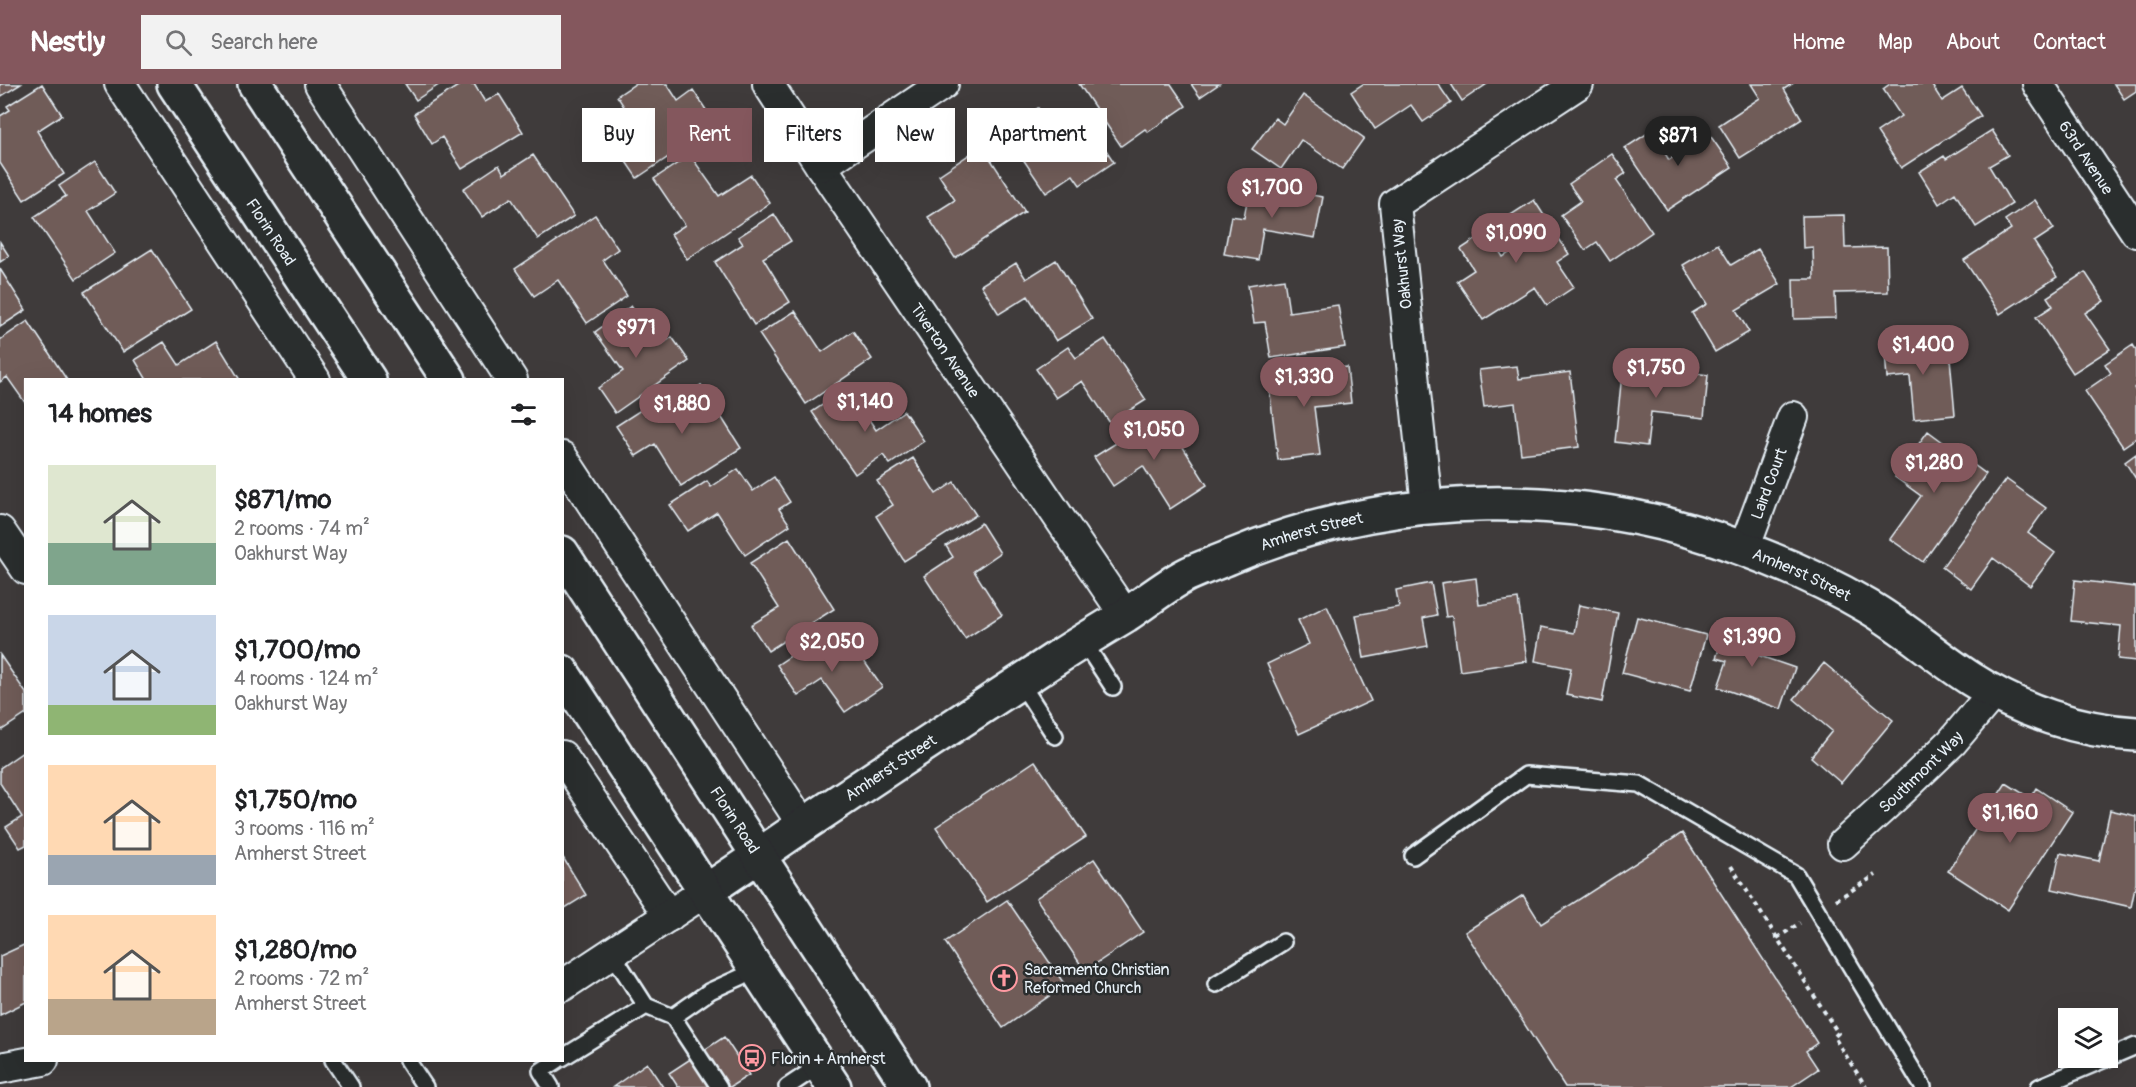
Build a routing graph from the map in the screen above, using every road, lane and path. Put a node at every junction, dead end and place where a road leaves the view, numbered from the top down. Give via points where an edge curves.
1 (120, 84) edge
2 (174, 84) edge
3 (255, 84) edge
4 (320, 84) edge
5 (768, 84) edge
6 (944, 84) edge
7 (1578, 84) edge
8 (2038, 84) edge
9 (821, 166) junction
10 (2136, 232) edge
11 (314, 378) edge
12 (368, 378) edge
13 (448, 378) edge
14 (511, 378) edge
15 (1793, 417) dead end
16 (564, 460) edge
17 (1427, 506) junction
18 (0, 532) edge
19 (1744, 549) junction
20 (564, 556) edge
21 (24, 567) edge
22 (1125, 615) junction
23 (1083, 641) junction
24 (564, 675) edge
25 (1020, 682) junction
26 (1113, 687) dead end
27 (1994, 692) junction
28 (2136, 734) edge
29 (1055, 736) dead end
30 (564, 759) edge
31 (803, 825) junction
32 (1843, 844) dead end
33 (760, 856) junction
34 (1413, 856) dead end
35 (1727, 860) dead end
36 (706, 891) junction
37 (669, 916) junction
38 (1283, 942) dead end
39 (612, 953) junction
40 (759, 969) junction
41 (1216, 984) dead end
42 (564, 985) edge
43 (646, 1006) junction
44 (673, 1017) junction
45 (2136, 1046) edge
46 (564, 1052) edge
47 (33, 1062) edge
48 (334, 1062) edge
49 (408, 1062) edge
50 (552, 1062) edge
51 (0, 1068) edge
52 (827, 1076) edge
53 (351, 1087) edge
54 (424, 1087) edge
55 (551, 1087) edge
56 (719, 1087) edge
57 (787, 1087) edge
58 (909, 1087) edge
59 (1866, 1087) edge
60 (1923, 1087) edge
61 (2039, 1087) edge

1 - 11 street
2 - 12 main road, Florin Road
3 - 13 main road
4 - 14 street
5 - 9 street, Tiverton Avenue
6 - 9 street
7 - 17 street, Oakhurst Way via 1395,204
8 - 10 street, 63rd Avenue
9 - 22 street, Tiverton Avenue
15 - 19 street, Laird Court
16 - 31 street
17 - 19 main road, Amherst Street via 1552,506 1614,514 1687,530
17 - 22 main road, Amherst Street via 1312,528 1253,547 1185,576
18 - 21 street
19 - 27 main road, Amherst Street via 1867,606
20 - 33 main road, Florin Road
22 - 23 main road, Amherst Street
23 - 25 main road, Amherst Street
23 - 26 lane
24 - 36 main road
25 - 29 lane
25 - 31 main road, Amherst Street
27 - 28 main road, Amherst Street via 2037,712 2080,725
27 - 32 street, Southmont Way via 1952,742
30 - 37 street
31 - 33 main road, Amherst Street
33 - 36 main road, Amherst Street
33 - 58 main road, Florin Road
34 - 60 lane via 1526,775 1639,784 1796,875
35 - 59 path via 1838,1034 1834,1037
36 - 37 street, Amherst Street
36 - 40 main road
37 - 39 street, Amherst Street
38 - 41 lane
39 - 42 street, Amherst Street
39 - 43 lane
40 - 44 lane via 710,991
40 - 52 main road
43 - 44 lane
43 - 46 lane
44 - 56 lane
45 - 61 lane
47 - 51 street
48 - 53 lane
49 - 54 lane
50 - 55 lane via 541,1071
52 - 57 lane

